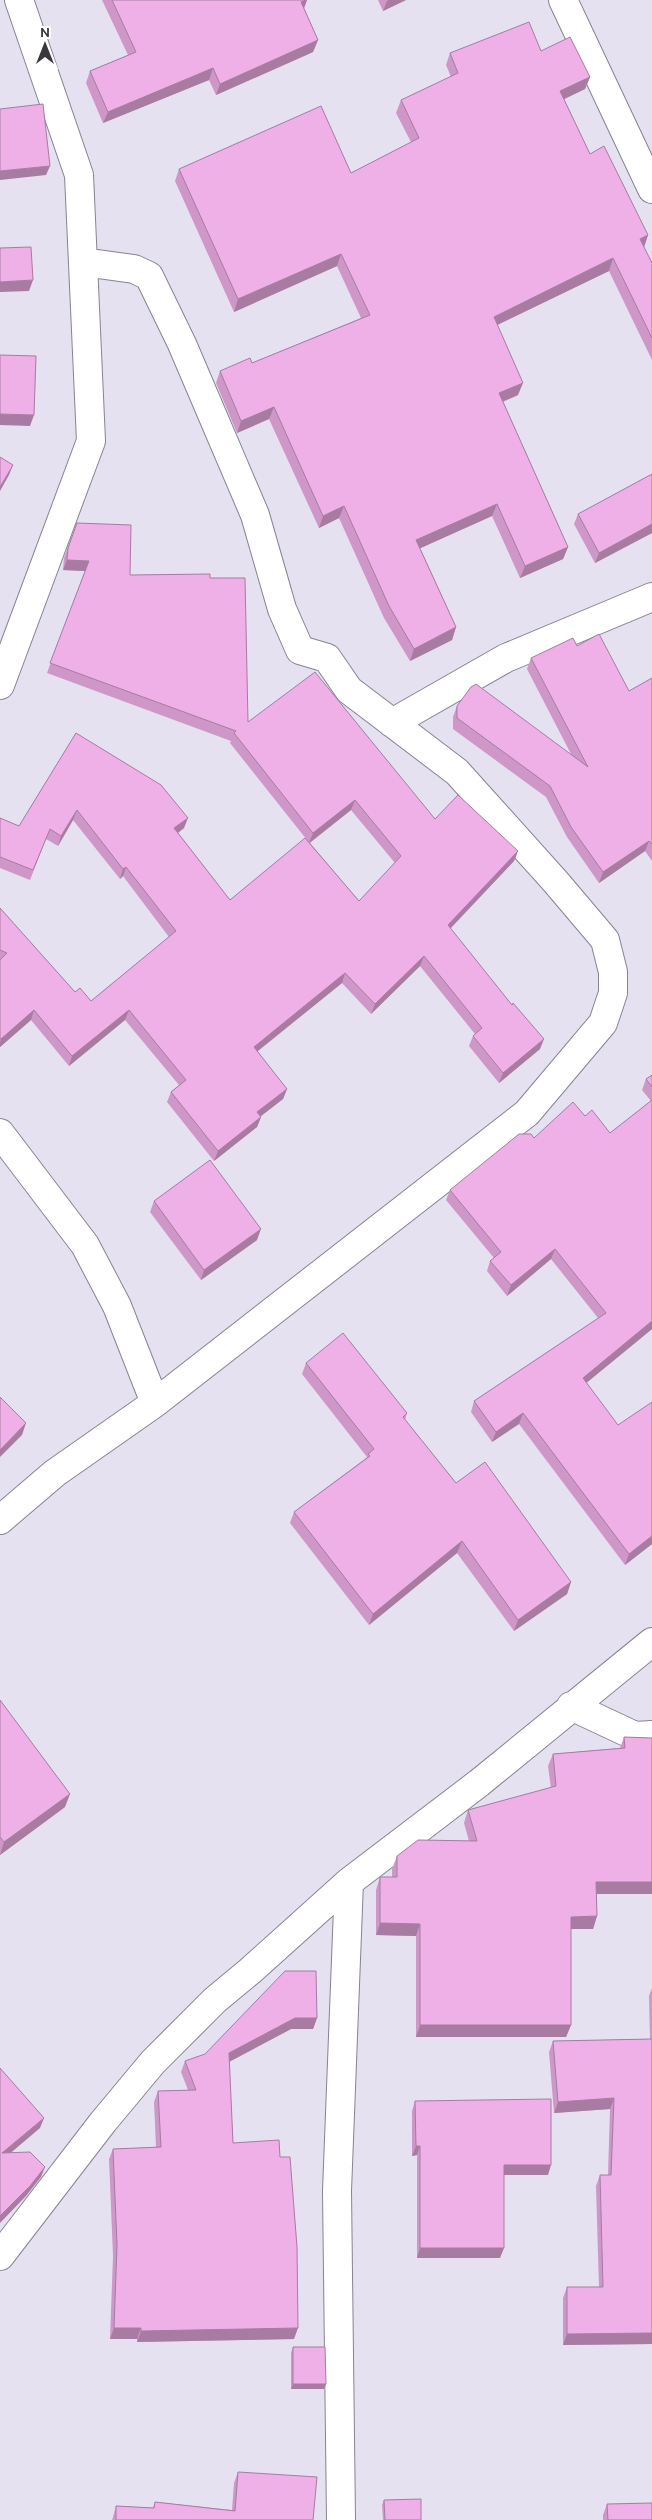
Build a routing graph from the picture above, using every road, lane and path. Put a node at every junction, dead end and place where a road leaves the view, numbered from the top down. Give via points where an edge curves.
1 (19, 0) edge
2 (563, 0) edge
3 (652, 189) edge
4 (83, 262) junction
5 (652, 597) edge
6 (0, 685) edge
7 (392, 724) junction
8 (0, 1133) edge
9 (155, 1403) junction
10 (0, 1520) edge
11 (652, 1642) edge
12 (571, 1706) junction
13 (652, 1735) edge
14 (349, 1882) junction
15 (0, 2256) edge
16 (341, 2520) edge

1 - 4 street via 79,175
2 - 3 street
4 - 6 street via 91,441
4 - 7 street via 134,269 149,276 255,514 282,609 300,650 327,658 349,690
5 - 7 street via 506,658
7 - 9 street via 457,772 605,940 613,972 613,993 603,1023 527,1114
8 - 9 street via 85,1246 116,1306
9 - 10 street via 55,1473
11 - 12 street
12 - 13 street via 635,1736
12 - 14 street via 479,1783
14 - 15 street via 215,2000 153,2062
14 - 16 street via 337,2191

